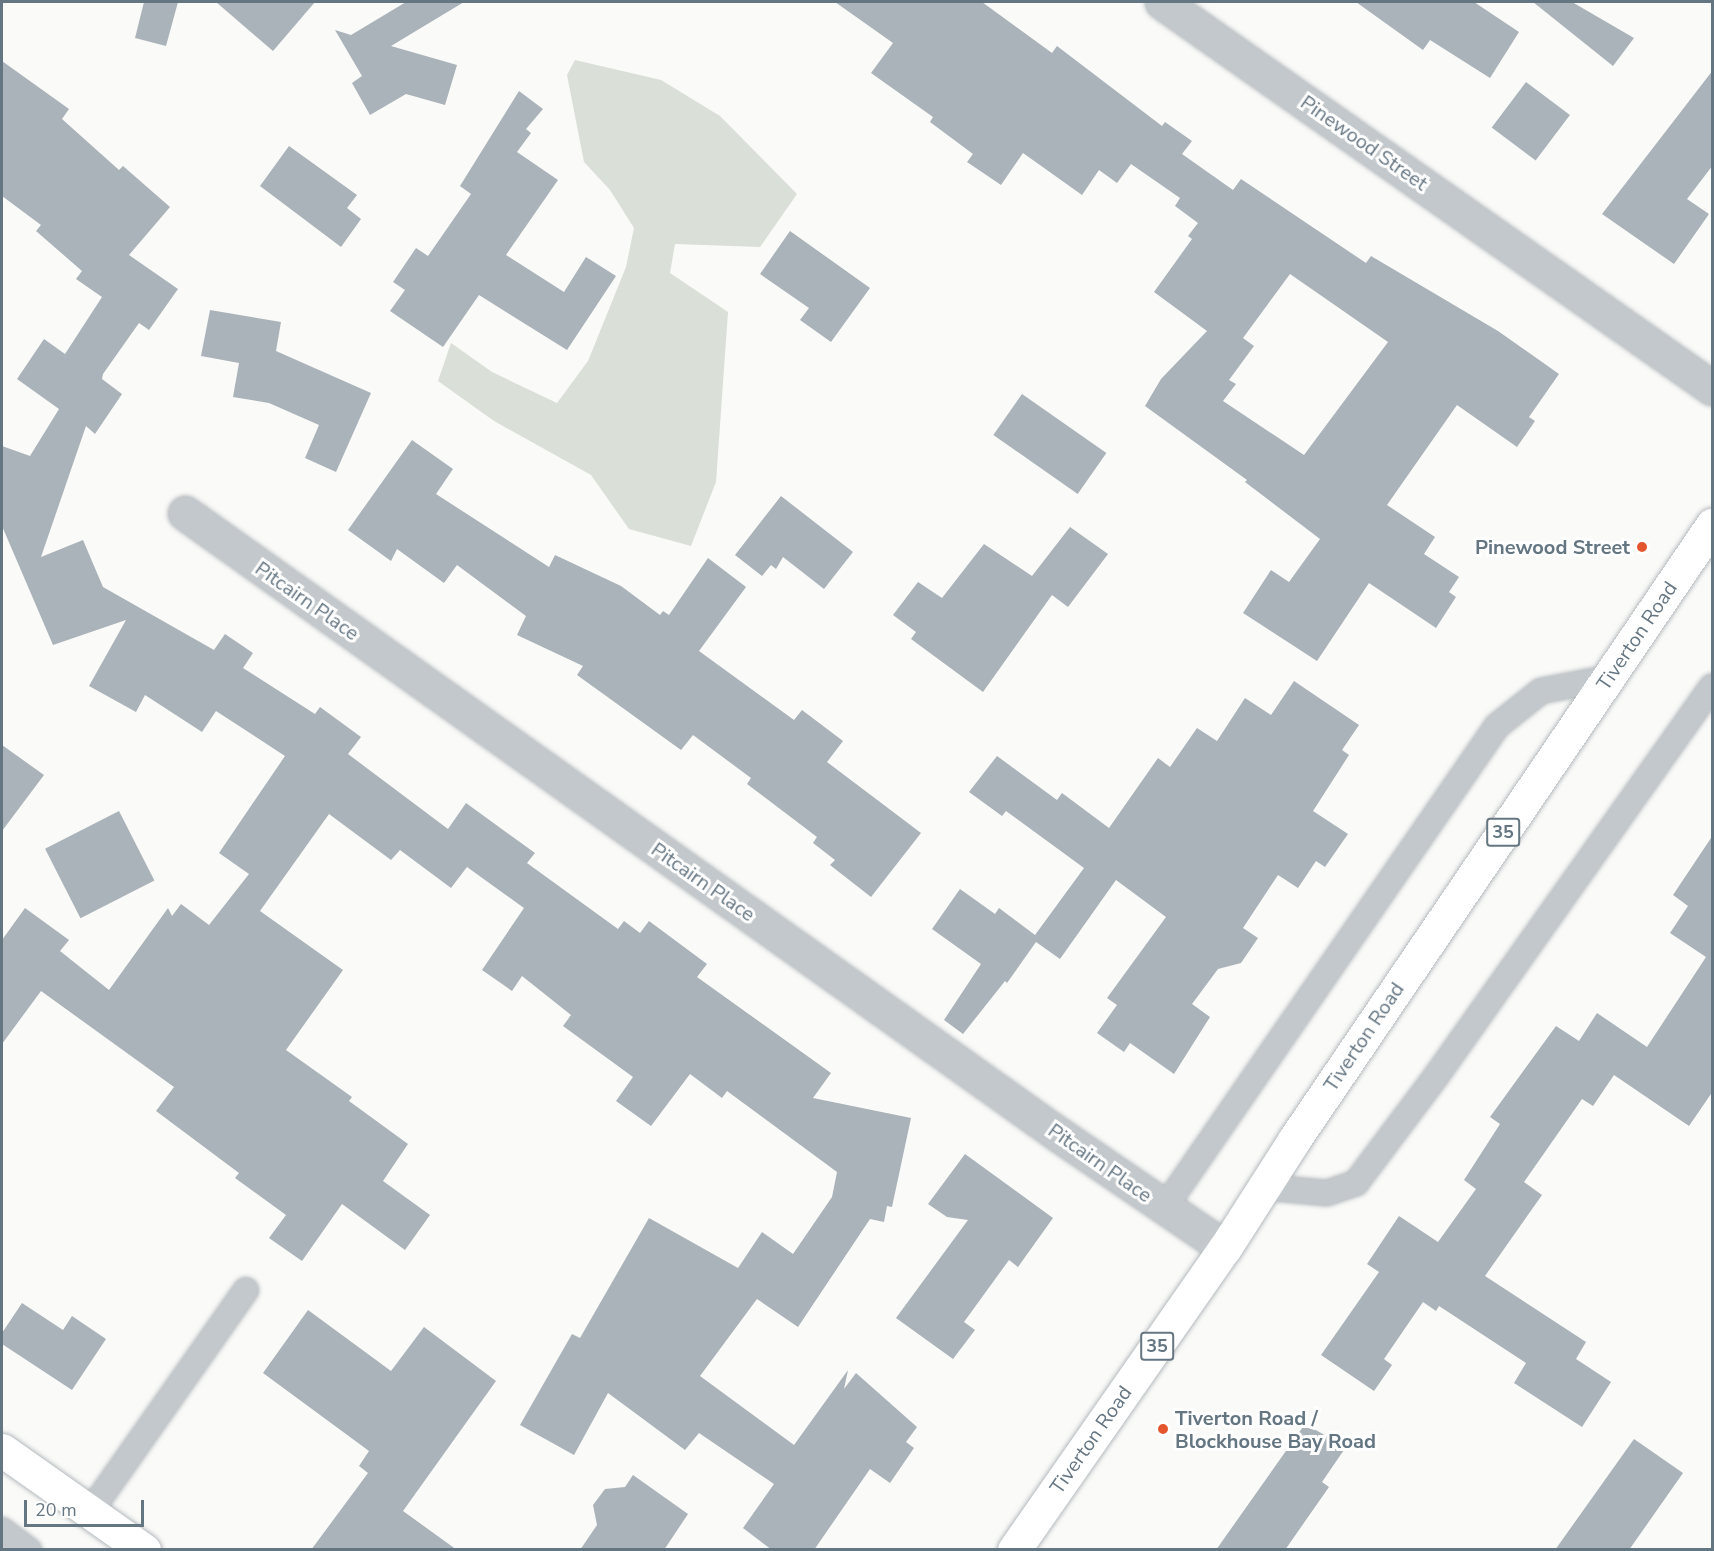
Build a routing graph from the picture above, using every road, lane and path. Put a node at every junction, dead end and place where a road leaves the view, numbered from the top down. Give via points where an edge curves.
1 (1162, 2) edge
2 (1713, 388) edge
3 (185, 513) dead end
4 (1713, 525) edge
5 (1608, 678) junction
6 (1713, 687) edge
7 (1262, 1187) junction
8 (1165, 1207) junction
9 (1224, 1248) junction
10 (246, 1290) dead end
11 (2, 1450) edge
12 (90, 1512) junction
13 (2, 1530) edge
14 (29, 1550) edge
15 (144, 1550) edge
16 (1014, 1550) edge

1 - 2 street, Pinewood Street
3 - 8 street, Pitcairn Place
4 - 5 main road, Tiverton Road / 35
5 - 7 main road, Tiverton Road / 35
5 - 8 lane via 1541,691 1497,726
6 - 7 lane via 1444,1066 1356,1183 1327,1193
7 - 9 main road, Tiverton Road / 35
8 - 9 street, Pitcairn Place
9 - 16 main road, Tiverton Road / 35
10 - 12 lane
11 - 12 main road
12 - 15 main road
13 - 14 lane

